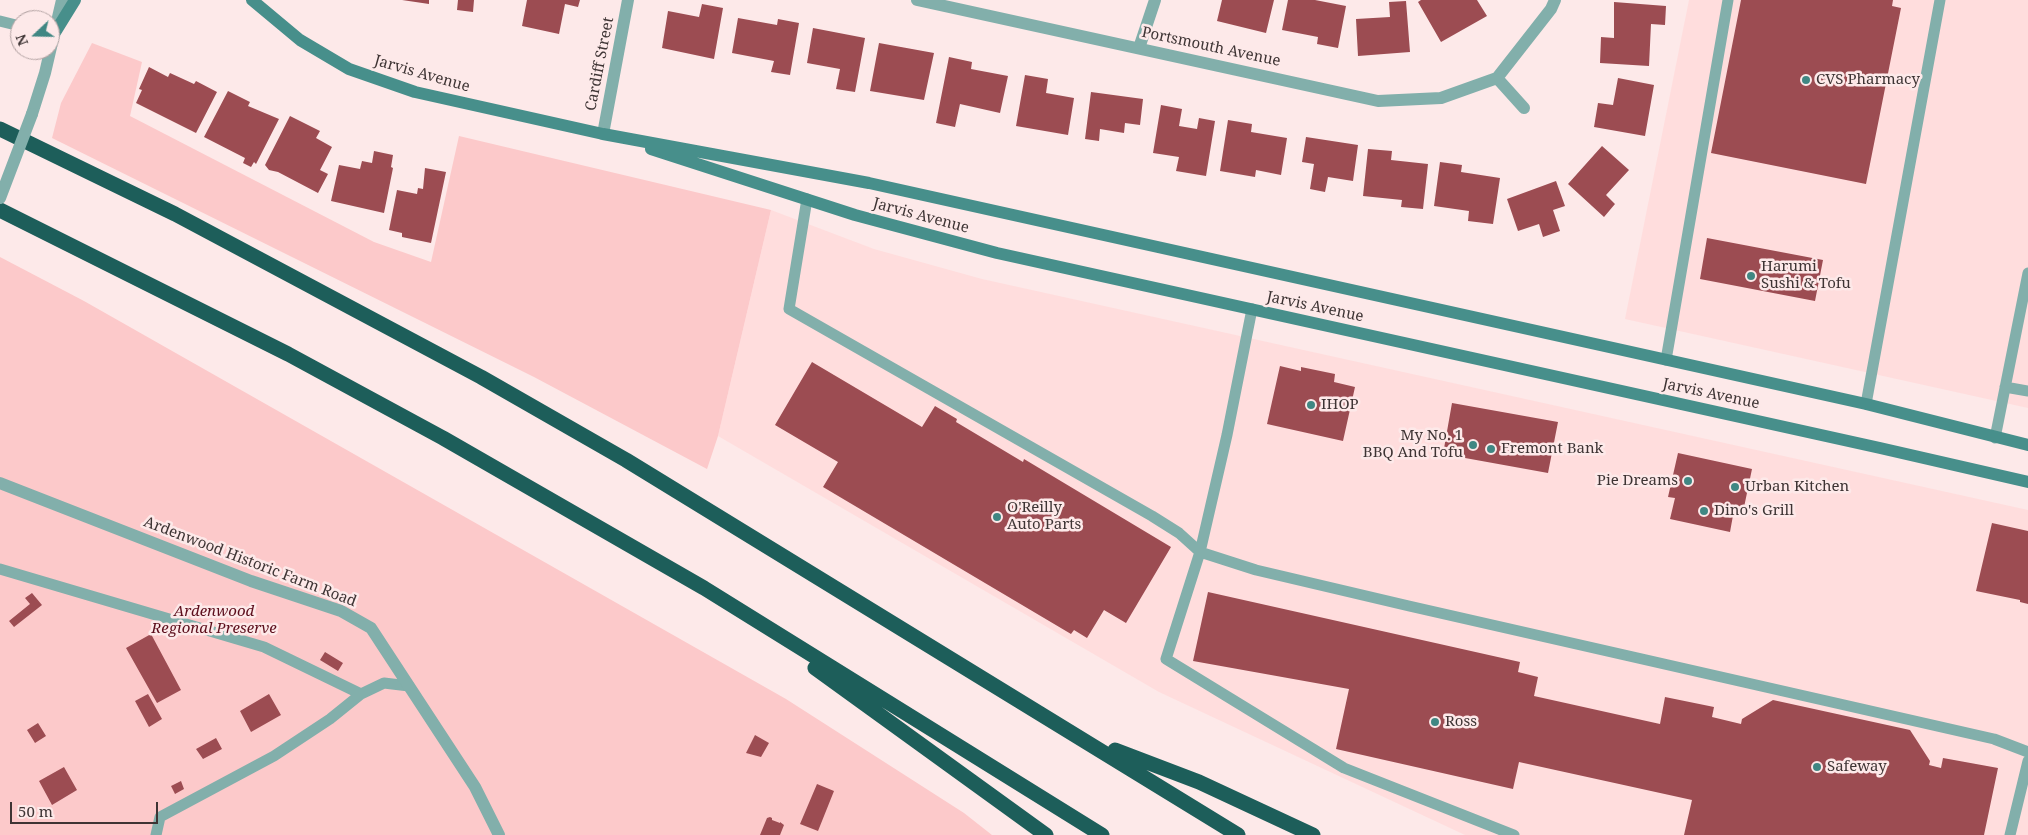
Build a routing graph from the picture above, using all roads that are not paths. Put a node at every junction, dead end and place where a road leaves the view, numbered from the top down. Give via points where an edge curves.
1 (76, 0) edge
2 (252, 0) edge
3 (628, 0) edge
4 (917, 0) edge
5 (1154, 0) edge
6 (1555, 0) edge
7 (1728, 0) edge
8 (1940, 0) edge
9 (60, 23) edge
10 (1139, 48) junction
11 (47, 60) edge
12 (1497, 78) junction
13 (1524, 108) dead end
14 (0, 129) edge
15 (604, 134) junction
16 (0, 198) edge
17 (807, 199) junction
18 (0, 210) edge
19 (2028, 273) edge
20 (1252, 310) junction
21 (2024, 314) edge
22 (1666, 360) junction
23 (2005, 387) junction
24 (2028, 391) edge
25 (1866, 404) junction
26 (1995, 438) junction
27 (2028, 445) edge
28 (2028, 482) edge
29 (0, 483) edge
30 (1200, 552) junction
31 (0, 570) edge
32 (704, 588) junction
33 (409, 686) junction
34 (360, 694) junction
35 (1081, 737) junction
36 (2028, 752) edge
37 (2028, 761) edge
38 (156, 835) edge
39 (500, 835) edge
40 (1046, 835) edge
41 (1102, 835) edge
42 (1238, 835) edge
43 (1313, 835) edge
44 (1514, 835) edge
45 (2010, 835) edge

1 - 9 street
2 - 15 street, Jarvis Avenue via 300,40 349,69 415,92
3 - 15 street, Cardiff Street
4 - 10 street, Portsmouth Avenue
5 - 10 street
6 - 12 street
7 - 22 lane
8 - 25 lane
10 - 12 street, Portsmouth Avenue via 1378,101 1441,98
11 - 16 street, bridge via 32,114
12 - 13 street
14 - 35 highway via 175,214 481,377 626,460
15 - 17 street, Jarvis Avenue
15 - 22 street, Jarvis Avenue via 869,182
17 - 20 street, Jarvis Avenue via 997,253
17 - 30 lane via 788,309 1152,516 1179,533
18 - 32 highway via 288,354 443,438
19 - 21 lane
20 - 28 street, Jarvis Avenue
20 - 30 lane
21 - 23 lane
22 - 25 street, Jarvis Avenue
23 - 24 lane
23 - 26 lane
25 - 26 street, Jarvis Avenue
26 - 27 street, Jarvis Avenue
29 - 33 street, Ardenwood Historic Farm Road via 251,581 341,611 371,628
30 - 36 lane via 1256,570 1408,606 1994,739
30 - 44 lane via 1166,659 1344,768
31 - 34 lane via 264,648
32 - 40 highway
32 - 41 highway
33 - 34 lane via 384,683
33 - 39 street, Ardenwood Historic Farm Road via 475,787
34 - 38 lane via 330,720 274,756 160,817
35 - 42 highway
35 - 43 highway via 1198,782
37 - 45 lane

